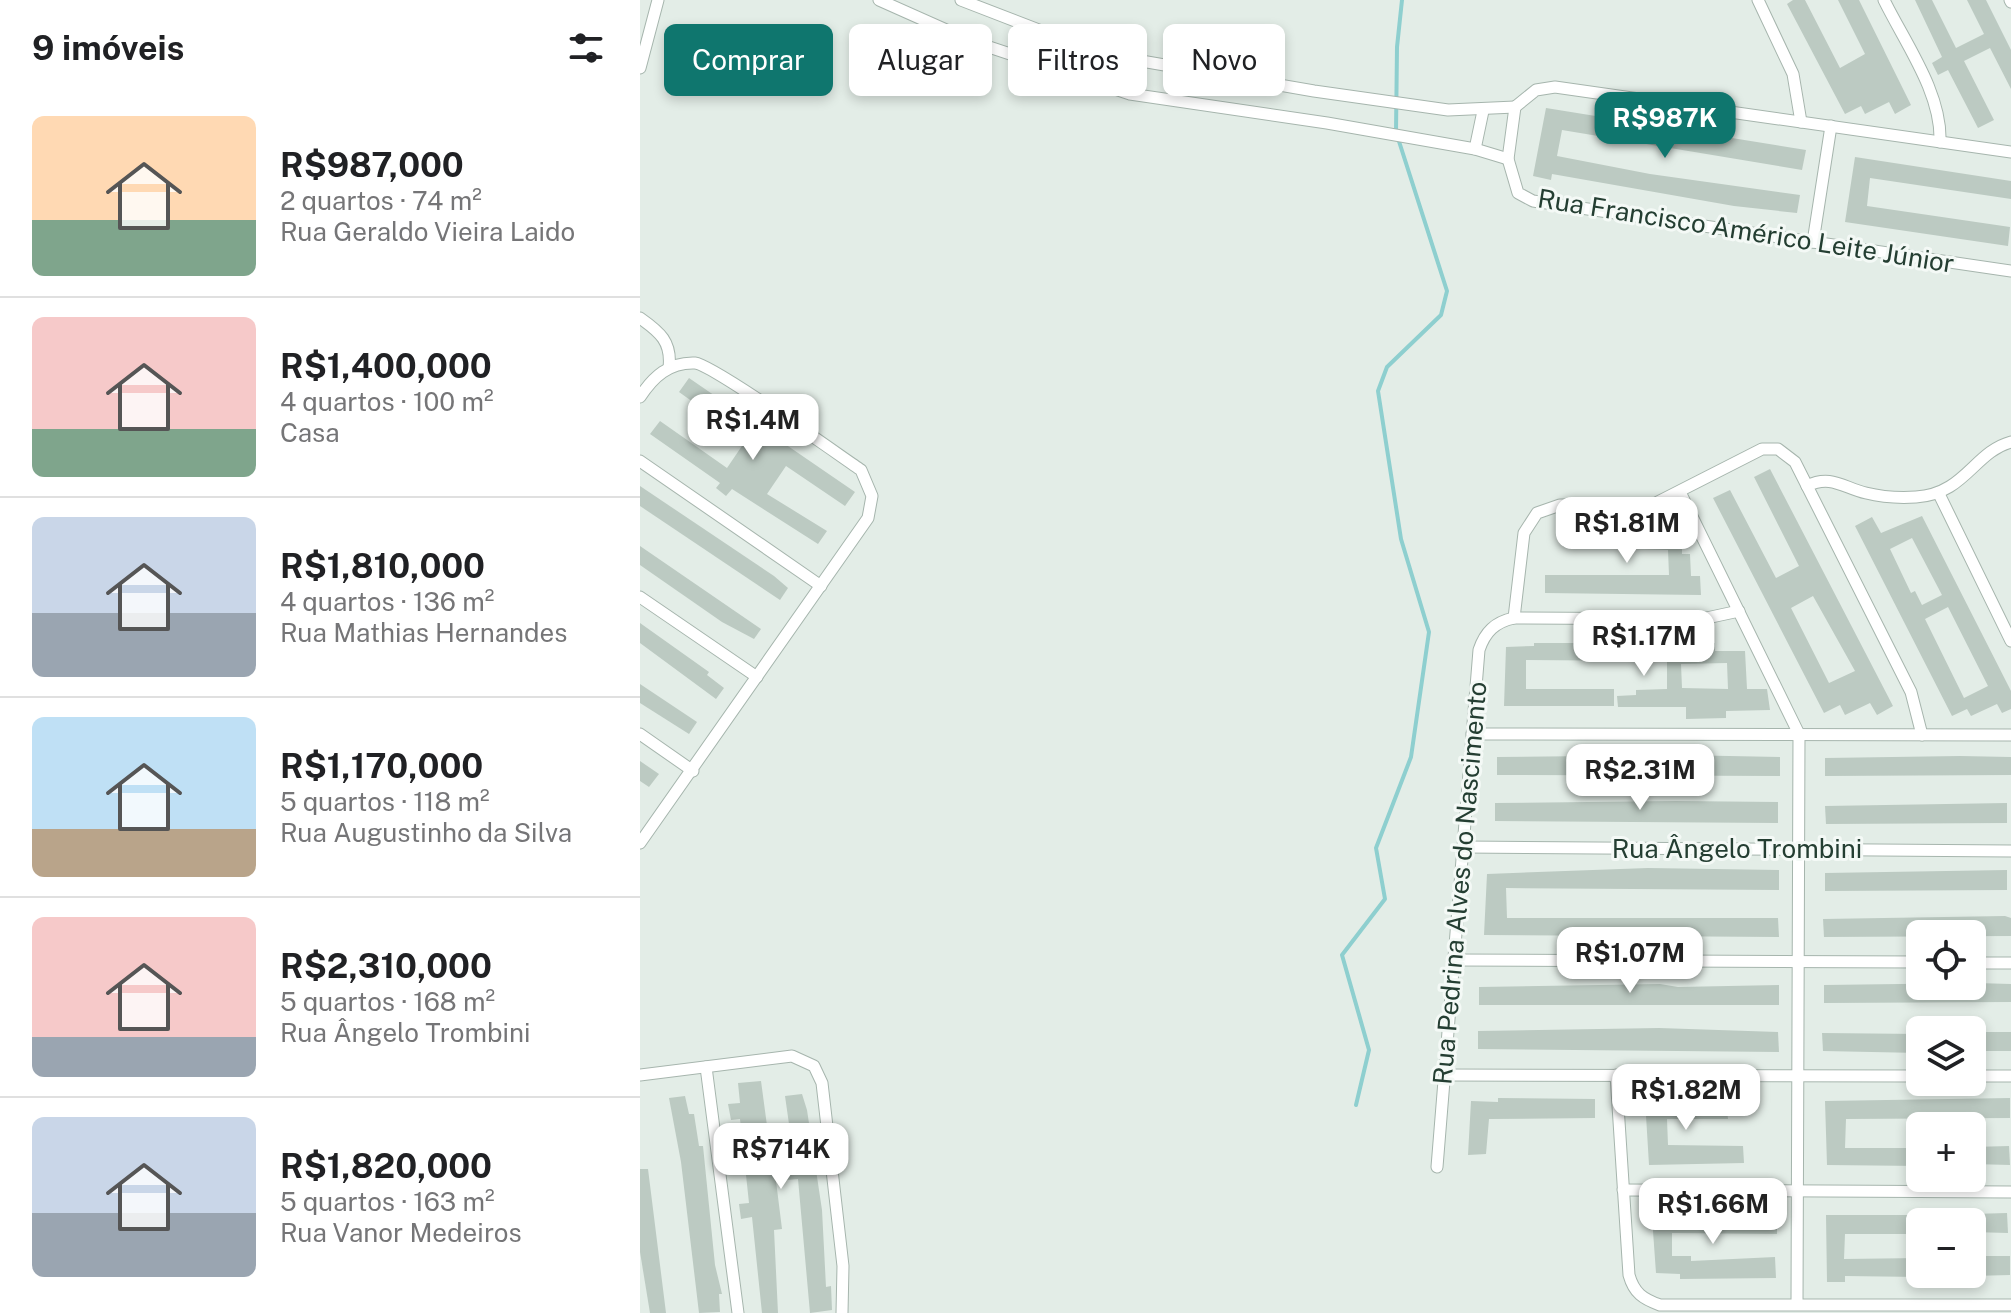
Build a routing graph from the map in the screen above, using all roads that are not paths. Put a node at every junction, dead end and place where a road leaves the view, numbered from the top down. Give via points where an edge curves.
1 (658, 0) edge
2 (879, 0) edge
3 (961, 0) edge
4 (1758, 0) edge
5 (1884, 0) edge
6 (640, 68) edge
7 (1515, 107) junction
8 (1483, 111) junction
9 (1801, 122) junction
10 (1831, 126) junction
11 (1940, 142) junction
12 (1475, 149) junction
13 (2011, 152) edge
14 (1508, 159) junction
15 (1813, 242) junction
16 (2011, 271) edge
17 (640, 318) edge
18 (669, 368) junction
19 (644, 381) edge
20 (640, 397) edge
21 (2011, 442) edge
22 (640, 461) edge
23 (1807, 486) junction
24 (1680, 492) junction
25 (1939, 494) junction
26 (821, 586) junction
27 (640, 597) edge
28 (1739, 611) junction
29 (1514, 618) junction
30 (2011, 641) edge
31 (757, 677) junction
32 (640, 734) edge
33 (1472, 734) junction
34 (1799, 734) junction
35 (1922, 735) junction
36 (2011, 735) edge
37 (693, 771) junction
38 (640, 843) edge
39 (1463, 847) junction
40 (1798, 849) junction
41 (2011, 851) edge
42 (1454, 960) junction
43 (1798, 962) junction
44 (1906, 962) edge
45 (1986, 963) edge
46 (2011, 963) edge
47 (706, 1067) junction
48 (640, 1075) edge
49 (1445, 1075) junction
50 (1616, 1075) junction
51 (1798, 1075) junction
52 (1906, 1076) edge
53 (1986, 1076) edge
54 (2011, 1076) edge
55 (1437, 1167) dead end
56 (1623, 1190) junction
57 (1797, 1191) junction
58 (2011, 1192) edge
59 (1797, 1304) junction
60 (2011, 1305) edge
61 (1660, 1309) edge
62 (738, 1313) edge
63 (842, 1313) edge

1 - 6 street
2 - 12 street via 971,41 1130,94
3 - 8 street via 1101,54 1314,91
4 - 9 street via 1796,82
5 - 11 street via 1932,97
7 - 8 street
7 - 9 street via 1536,90 1555,87
7 - 14 street
8 - 12 street
9 - 10 street
10 - 11 street
10 - 15 street
11 - 13 street
12 - 14 street
14 - 15 street, Rua Francisco Américo Leite Júnior via 1518,193 1533,201
15 - 16 street, Rua Francisco Américo Leite Júnior
17 - 18 street via 668,344
18 - 19 street
18 - 26 street via 704,365 861,470 869,482 868,518
19 - 20 street
21 - 25 street
22 - 26 street
23 - 24 street via 1792,458 1767,448
23 - 25 street via 1826,480 1895,497
23 - 35 street via 1911,692
24 - 28 street
24 - 29 street via 1652,505 1560,505 1537,513 1524,533
25 - 30 street
26 - 31 street
27 - 31 street
28 - 29 street via 1702,619
28 - 34 street
29 - 33 street, Rua Pedrina Alves do Nascimento via 1491,628 1481,644
31 - 37 street
32 - 37 street
33 - 34 street
33 - 39 street, Rua Pedrina Alves do Nascimento
34 - 35 street
34 - 40 street
35 - 36 street
37 - 38 street
39 - 40 street, Rua Ângelo Trombini
39 - 42 street, Rua Pedrina Alves do Nascimento
40 - 41 street, Rua Ângelo Trombini
40 - 43 street
42 - 43 street
42 - 49 street, Rua Pedrina Alves do Nascimento
43 - 44 street
43 - 51 street
45 - 46 street
47 - 48 street
47 - 62 street
47 - 63 street via 792,1056 810,1063 822,1083 843,1266
49 - 50 street
49 - 55 street, Rua Pedrina Alves do Nascimento
50 - 51 street
50 - 56 street
51 - 52 street
51 - 57 street
53 - 54 street
56 - 57 street
56 - 61 street via 1631,1281
57 - 58 street
57 - 59 street
59 - 60 street
59 - 61 street

